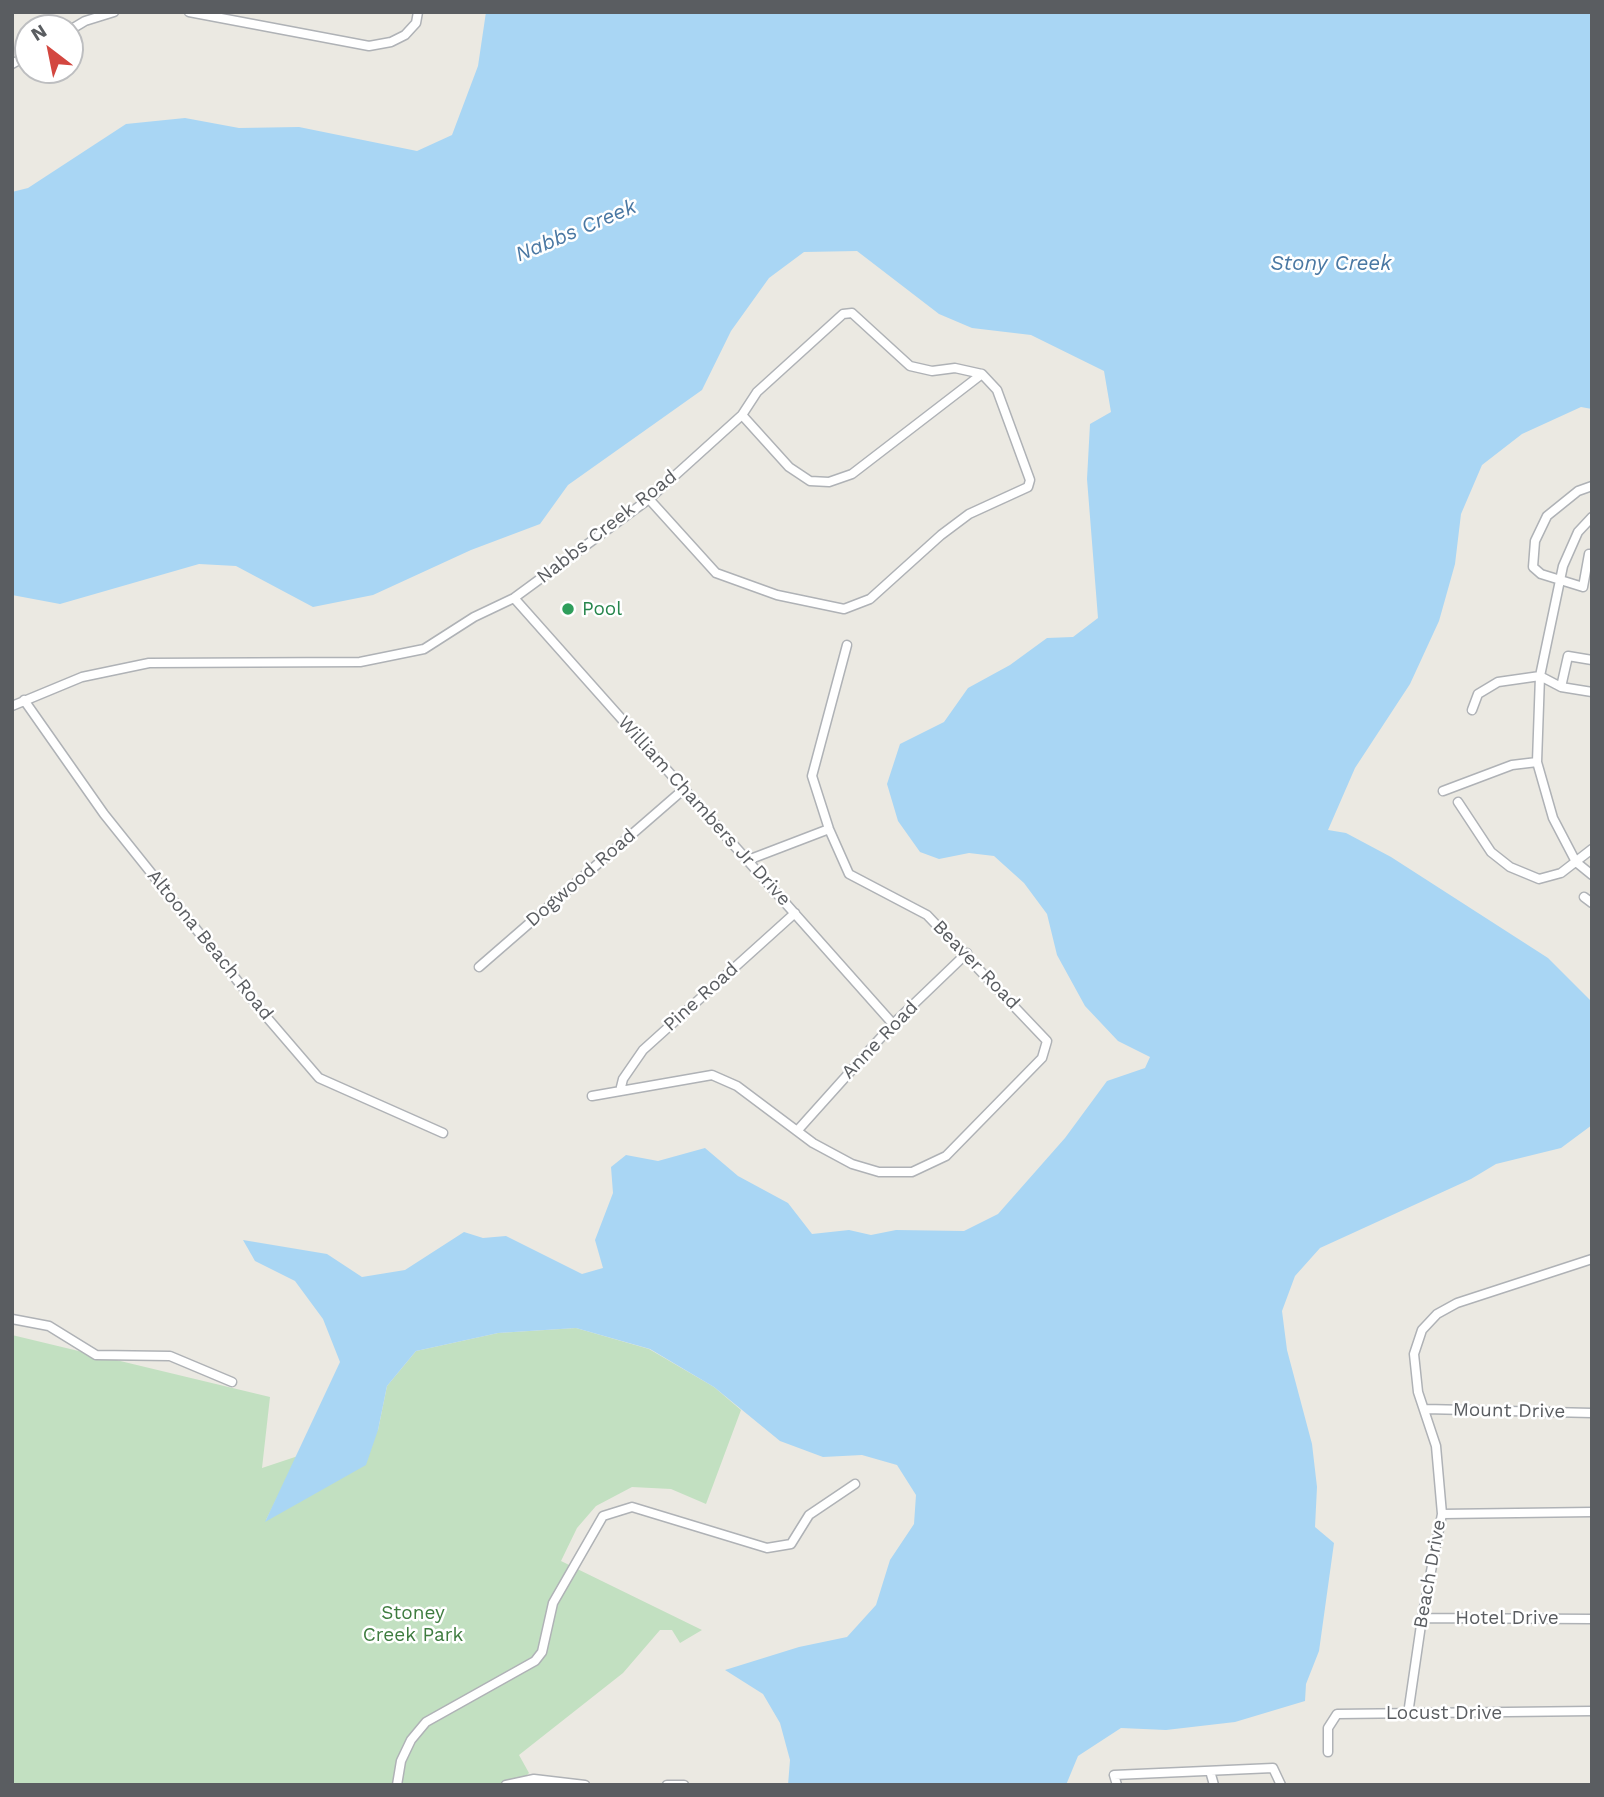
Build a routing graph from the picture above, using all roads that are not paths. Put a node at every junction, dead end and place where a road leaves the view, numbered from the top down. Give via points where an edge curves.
1 (114, 12) edge
2 (189, 12) edge
3 (418, 12) edge
4 (84, 22) edge
5 (982, 374) junction
6 (742, 415) junction
7 (1592, 486) edge
8 (649, 499) junction
9 (1592, 517) edge
10 (1589, 554) dead end
11 (1560, 582) junction
12 (514, 598) junction
13 (847, 645) dead end
14 (1592, 660) edge
15 (1540, 676) junction
16 (1561, 687) junction
17 (1592, 692) edge
18 (24, 700) junction
19 (12, 706) edge
20 (1472, 710) dead end
21 (1537, 762) junction
22 (684, 789) junction
23 (1443, 791) dead end
24 (1458, 802) dead end
25 (829, 829) junction
26 (1592, 849) edge
27 (748, 860) junction
28 (1576, 862) junction
29 (1592, 875) edge
30 (1584, 897) dead end
31 (1592, 903) edge
32 (795, 913) junction
33 (967, 953) junction
34 (479, 967) dead end
35 (893, 1024) junction
36 (620, 1091) junction
37 (592, 1097) dead end
38 (796, 1131) junction
39 (443, 1133) dead end
40 (1592, 1259) edge
41 (12, 1319) edge
42 (232, 1382) dead end
43 (1425, 1409) junction
44 (1592, 1413) edge
45 (855, 1483) dead end
46 (1592, 1512) edge
47 (1442, 1514) junction
48 (1422, 1618) junction
49 (1592, 1619) edge
50 (1592, 1712) edge
51 (1408, 1714) junction
52 (1328, 1752) dead end
53 (1210, 1771) junction
54 (397, 1785) edge
55 (506, 1785) edge
56 (585, 1785) edge
57 (667, 1785) edge
58 (684, 1785) edge
59 (1117, 1785) edge
60 (1214, 1785) edge
61 (1281, 1785) edge

1 - 4 street
2 - 3 street via 369,46 405,35 416,23
5 - 6 street via 852,474 830,482 810,481 789,467
5 - 6 street, Nabbs Creek Road via 911,366 852,313 843,314 757,392
5 - 8 street via 997,390 1030,480 1028,487 969,514 870,599 844,609 777,595 716,573
6 - 8 street, Nabbs Creek Road
7 - 11 street via 1546,516 1535,541 1533,567
8 - 12 street, Nabbs Creek Road
9 - 11 street via 1578,532
10 - 11 street via 1583,587
11 - 15 street
12 - 18 street, Nabbs Creek Road via 424,649 360,662 149,663 82,677
12 - 22 street, William Chambers Jr Drive
13 - 25 street, Beaver Road via 813,776
14 - 16 street via 1568,656
15 - 16 street
15 - 20 street via 1497,682 1478,694
15 - 21 street
16 - 17 street
18 - 19 street, Nabbs Creek Road
18 - 39 street, Altoona Beach Road via 104,814 319,1078
21 - 23 street
21 - 28 street via 1553,818
22 - 27 street, William Chambers Jr Drive
22 - 34 street, Dogwood Road
24 - 28 street via 1491,852 1510,867 1539,879 1561,873
25 - 27 street
25 - 33 street, Beaver Road via 849,874 927,915
26 - 28 street
27 - 32 street, William Chambers Jr Drive
28 - 29 street
30 - 31 street
32 - 35 street, William Chambers Jr Drive
32 - 36 street, Pine Road via 643,1050
33 - 35 street, Anne Road
33 - 38 street, Beaver Road via 1047,1041 1042,1058 946,1156 912,1172 879,1172 852,1164
35 - 38 street, Anne Road
36 - 37 street
36 - 38 street via 712,1075 737,1086
40 - 43 street, Beach Drive via 1457,1303 1437,1314 1422,1330 1414,1354 1418,1392
41 - 42 street via 49,1326 96,1355 170,1356
43 - 44 street, Mount Drive
43 - 47 street, Beach Drive via 1436,1446
45 - 54 street via 808,1515 791,1544 767,1548 632,1507 603,1516 553,1603 542,1652 535,1661 426,1722 401,1761
46 - 47 street
47 - 48 street, Beach Drive
48 - 49 street, Hotel Drive
48 - 51 street, Beach Drive
50 - 51 street, Locust Drive
51 - 52 street, Locust Drive via 1337,1714 1328,1728
53 - 59 street via 1114,1775
53 - 60 street
53 - 61 street via 1273,1768
55 - 56 street via 534,1779
57 - 58 street

